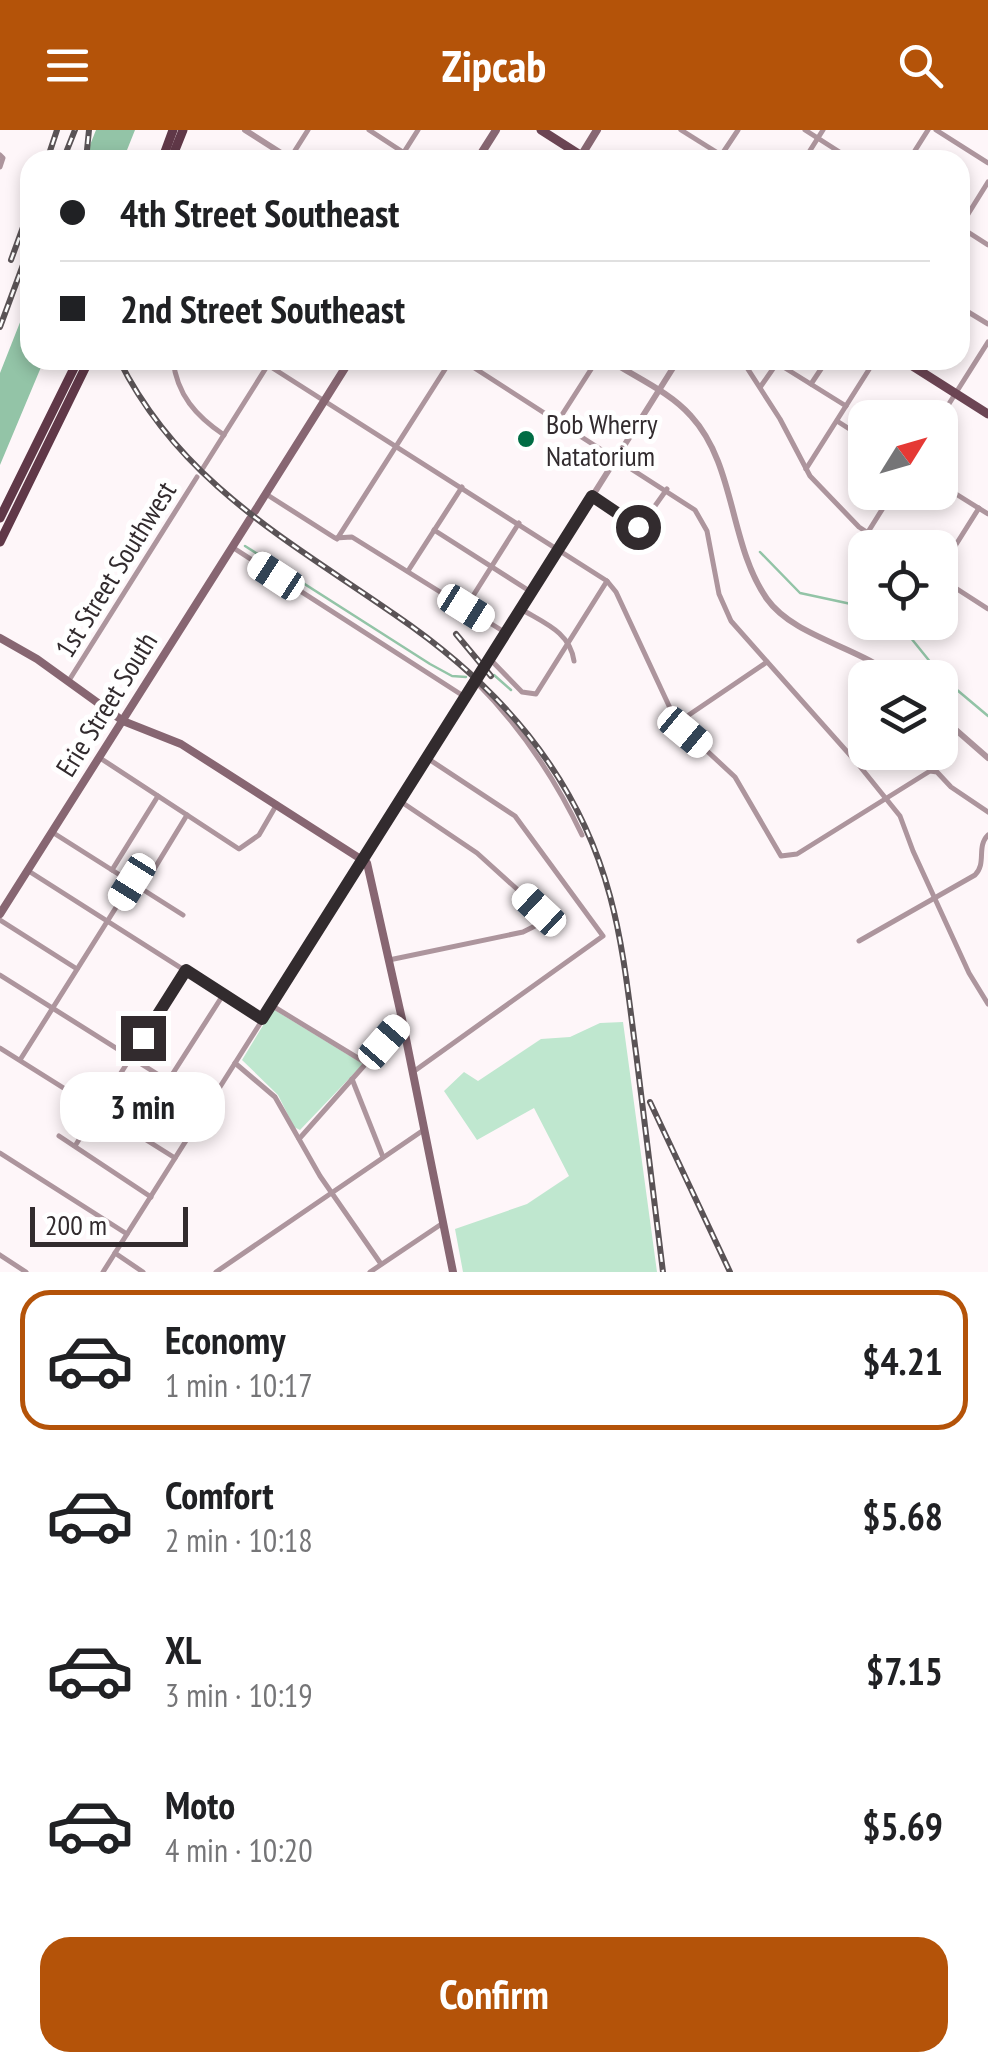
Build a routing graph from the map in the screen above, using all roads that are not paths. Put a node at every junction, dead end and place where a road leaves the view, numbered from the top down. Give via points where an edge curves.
1 (244, 130) edge
2 (369, 130) edge
3 (682, 130) edge
4 (804, 130) edge
5 (823, 130) edge
6 (936, 130) edge
7 (544, 131) edge
8 (818, 138) junction
9 (276, 150) edge
10 (399, 150) edge
11 (570, 150) edge
12 (709, 150) edge
13 (810, 150) edge
14 (837, 150) edge
15 (968, 150) edge
16 (1, 157) edge
17 (0, 166) edge
18 (988, 182) edge
19 (970, 211) edge
20 (988, 342) edge
21 (73, 370) edge
22 (84, 370) edge
23 (176, 370) edge
24 (266, 370) edge
25 (280, 370) edge
26 (344, 370) edge
27 (445, 370) edge
28 (478, 370) edge
29 (591, 370) edge
30 (625, 370) edge
31 (672, 370) edge
32 (749, 370) edge
33 (772, 370) edge
34 (791, 370) edge
35 (820, 370) edge
36 (869, 370) edge
37 (918, 370) edge
38 (811, 384) junction
39 (761, 386) junction
40 (658, 391) junction
41 (955, 394) junction
42 (951, 400) edge
43 (324, 401) junction
44 (846, 406) junction
45 (988, 414) edge
46 (558, 421) junction
47 (836, 421) junction
48 (848, 428) edge
49 (224, 435) junction
50 (396, 446) junction
51 (616, 457) junction
52 (203, 468) dead end
53 (806, 469) junction
54 (197, 477) dead end
55 (462, 487) junction
56 (667, 490) junction
57 (266, 494) junction
58 (958, 495) edge
59 (592, 496) junction
60 (979, 508) junction
61 (988, 514) edge
62 (0, 518) edge
63 (519, 524) junction
64 (434, 530) junction
65 (865, 530) edge
66 (337, 539) junction
67 (958, 541) edge
68 (0, 542) edge
69 (232, 548) junction
70 (558, 549) junction
71 (492, 567) junction
72 (408, 571) junction
73 (607, 581) junction
74 (958, 590) edge
75 (531, 592) junction
76 (466, 608) junction
77 (521, 608) junction
78 (988, 609) edge
79 (506, 633) junction
80 (0, 638) edge
81 (569, 641) junction
82 (489, 658) junction
83 (574, 660) dead end
84 (871, 660) edge
85 (767, 662) junction
86 (475, 681) junction
87 (68, 682) junction
88 (465, 697) junction
89 (123, 720) junction
90 (677, 723) junction
91 (958, 732) edge
92 (99, 758) junction
93 (427, 758) junction
94 (988, 758) edge
95 (158, 796) junction
96 (887, 798) junction
97 (400, 801) junction
98 (277, 804) junction
99 (988, 812) edge
100 (187, 815) junction
101 (52, 832) junction
102 (582, 835) dead end
103 (988, 835) edge
104 (364, 859) junction
105 (28, 870) junction
106 (112, 870) junction
107 (132, 882) junction
108 (142, 889) junction
109 (935, 899) junction
110 (183, 916) dead end
111 (0, 917) edge
112 (108, 921) junction
113 (859, 941) dead end
114 (389, 960) junction
115 (77, 970) junction
116 (186, 970) junction
117 (0, 974) edge
118 (223, 994) junction
119 (988, 1004) edge
120 (271, 1005) junction
121 (53, 1008) junction
122 (262, 1019) junction
123 (403, 1022) junction
124 (0, 1048) edge
125 (131, 1057) junction
126 (20, 1060) junction
127 (235, 1063) junction
128 (366, 1064) junction
129 (413, 1072) junction
130 (352, 1079) junction
131 (168, 1081) junction
132 (208, 1106) junction
133 (97, 1109) junction
134 (425, 1129) junction
135 (60, 1136) dead end
136 (298, 1140) junction
137 (75, 1146) junction
138 (0, 1153) edge
139 (382, 1157) junction
140 (176, 1158) junction
141 (332, 1192) junction
142 (151, 1196) junction
143 (444, 1223) junction
144 (127, 1234) junction
145 (115, 1253) junction
146 (0, 1255) edge
147 (381, 1264) junction
148 (26, 1272) edge
149 (103, 1272) edge
150 (143, 1272) edge
151 (216, 1272) edge
152 (370, 1272) edge
153 (453, 1272) edge

1 - 9 street
2 - 10 street
3 - 12 street
4 - 8 street
5 - 8 street
6 - 15 street
7 - 11 main road
8 - 13 street
8 - 14 street
16 - 17 street
18 - 19 street
20 - 41 street
21 - 62 highway
22 - 68 highway
23 - 49 street via 189,404
24 - 49 street, 1st Street Southwest
25 - 43 street
26 - 43 main road, Erie Street South
27 - 50 street
28 - 46 street
29 - 46 street
30 - 40 street
31 - 40 street
32 - 39 street
33 - 39 street
34 - 38 street
35 - 38 street
36 - 44 street
37 - 41 main road
38 - 44 street
39 - 53 street
40 - 51 street
40 - 84 street via 689,414 709,443 770,603 796,624
41 - 42 street
41 - 45 main road
43 - 50 street
43 - 57 main road, Erie Street South
44 - 47 street
46 - 51 street
47 - 48 street
47 - 53 street
49 - 52 street, 1st Street Southwest
50 - 55 street
50 - 66 street
51 - 56 street
51 - 59 street
53 - 65 street
54 - 87 street, 1st Street Southwest
55 - 63 street
55 - 64 street
56 - 59 street via 640,527
56 - 85 street via 700,516 726,613
57 - 66 street
57 - 69 main road, Erie Street South
58 - 60 street
59 - 70 street
60 - 61 street
60 - 67 street
63 - 70 street
63 - 71 street
64 - 71 street
64 - 72 street
66 - 72 street via 352,536
69 - 88 street
69 - 89 main road, Erie Street South
70 - 73 street
70 - 75 street
71 - 75 street
71 - 76 street
72 - 76 street
73 - 81 street
73 - 90 street
74 - 78 street
75 - 77 street
76 - 79 street
77 - 79 street
77 - 81 street
79 - 82 street
80 - 87 main road
81 - 82 street via 534,695
81 - 83 street
82 - 86 street
85 - 90 street
85 - 96 street
86 - 88 street
86 - 102 street via 523,733
87 - 89 main road
88 - 93 street
89 - 92 main road, Erie Street South
89 - 98 main road via 181,744
90 - 96 street via 735,777 785,858
91 - 94 street
92 - 95 street
92 - 101 main road, Erie Street South
93 - 97 street
93 - 129 street via 515,816 603,936
95 - 100 street
95 - 106 street
96 - 99 street via 934,771
96 - 109 street
97 - 104 street
97 - 114 street via 477,853 541,918 530,929
98 - 100 street via 263,830 240,849
98 - 104 main road
100 - 108 street
101 - 105 main road, Erie Street South
101 - 106 street
103 - 109 street via 979,872
104 - 114 main road
104 - 120 street
105 - 111 main road, Erie Street South
105 - 112 street
106 - 107 street
107 - 108 street
107 - 112 street
108 - 110 street
109 - 113 street
109 - 119 street
111 - 115 street
112 - 115 street
112 - 116 street
114 - 123 main road
115 - 121 street
116 - 118 street
116 - 125 street
117 - 121 street
118 - 122 street
118 - 131 street
120 - 122 street
120 - 128 street
121 - 125 street
121 - 126 street
122 - 127 street
123 - 128 street
123 - 129 main road
124 - 126 street
125 - 131 street
125 - 133 street
126 - 133 street
127 - 132 street
127 - 136 street via 275,1098
128 - 130 street
129 - 134 main road
130 - 136 street
130 - 139 street
131 - 132 street
132 - 140 street
133 - 137 street
133 - 140 street
134 - 139 street
134 - 143 main road
135 - 137 street
136 - 141 street
137 - 142 street
138 - 144 street
139 - 141 street
140 - 142 street
141 - 147 street
141 - 151 street
142 - 144 street
143 - 147 street
143 - 153 main road
144 - 145 street
145 - 149 street
145 - 150 street
146 - 148 street
147 - 152 street

